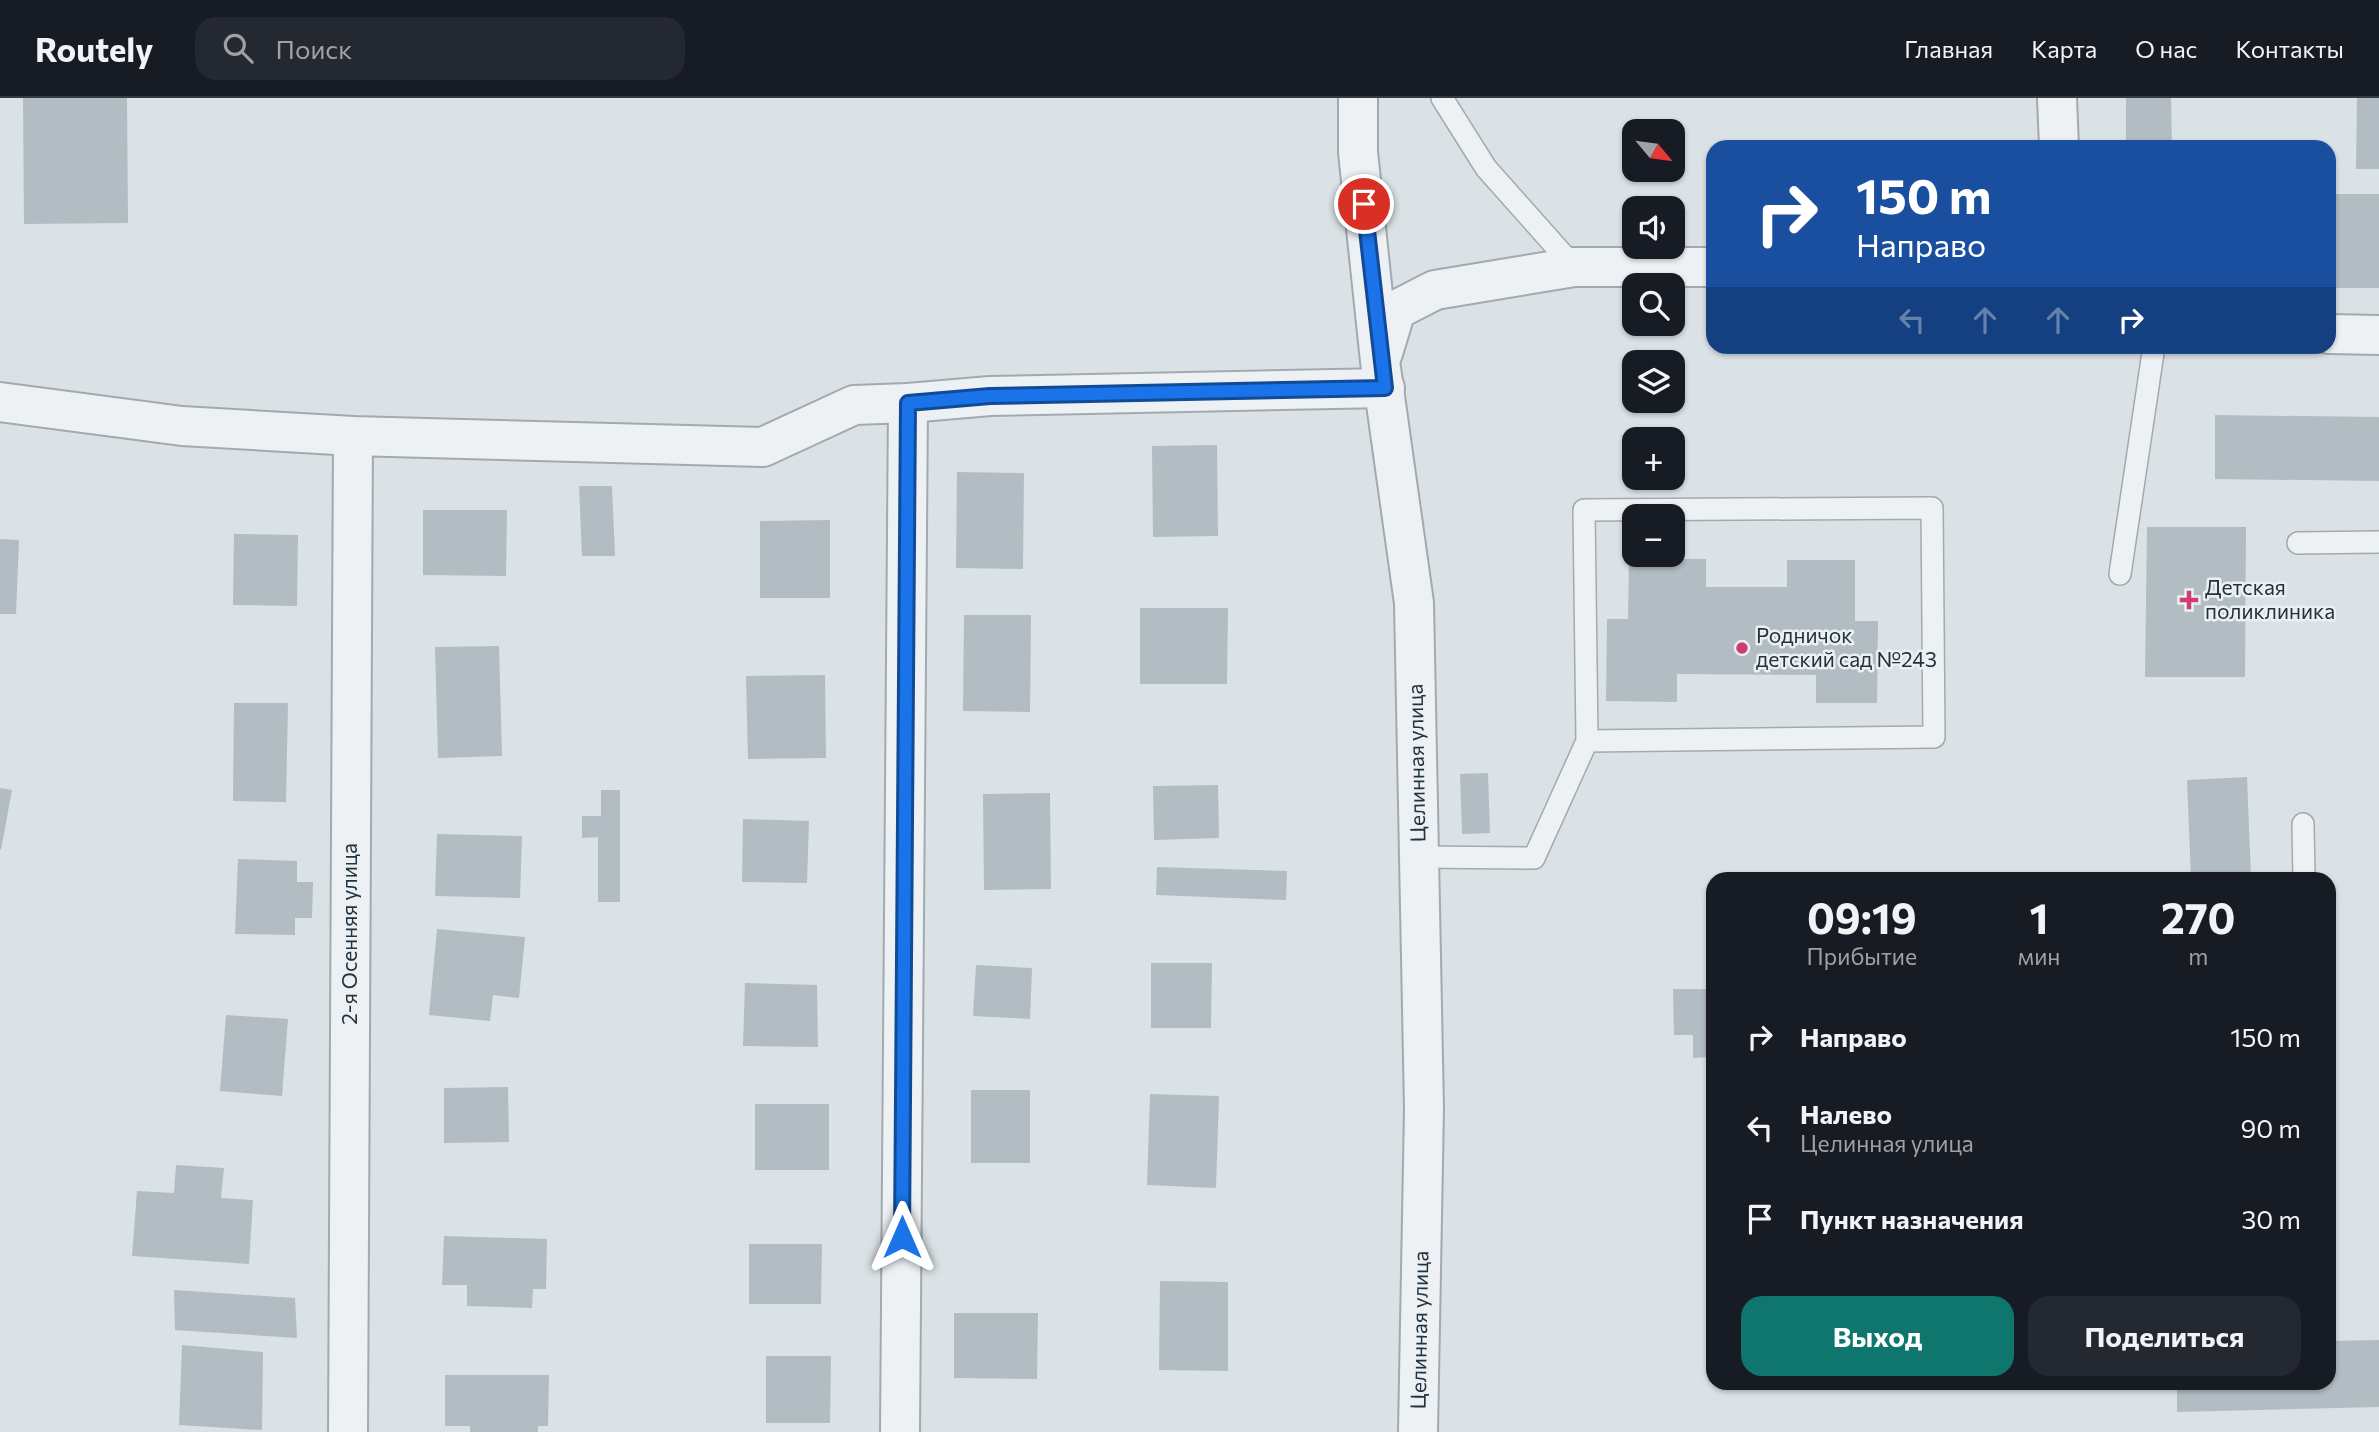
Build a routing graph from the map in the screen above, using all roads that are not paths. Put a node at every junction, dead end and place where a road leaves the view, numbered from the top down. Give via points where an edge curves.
1 (1358, 98) edge
2 (1442, 98) edge
3 (2057, 98) edge
4 (2059, 140) edge
5 (1574, 267) junction
6 (1706, 267) edge
7 (2336, 334) edge
8 (2379, 335) edge
9 (2153, 354) edge
10 (1382, 374) junction
11 (0, 402) edge
12 (908, 403) junction
13 (352, 436) junction
14 (2298, 542) dead end
15 (2379, 542) edge
16 (2120, 574) dead end
17 (1587, 741) junction
18 (2303, 824) dead end
19 (1419, 857) junction
20 (2304, 872) edge
21 (348, 1432) edge
22 (900, 1432) edge
23 (1418, 1432) edge

1 - 10 street, Целинная улица via 1358,152
2 - 5 lane via 1486,168
3 - 4 street
5 - 6 street
5 - 10 street via 1435,290 1396,310
7 - 8 street
9 - 16 lane
10 - 12 street
10 - 19 street, Целинная улица via 1415,603
11 - 13 street via 182,426
12 - 13 street via 853,405 763,447
12 - 22 street
13 - 21 street, 2-я Осенняя улица
14 - 15 lane
17 - 17 lane via 1934,737 1932,508 1584,510
17 - 19 lane via 1534,858
18 - 20 lane
19 - 23 street, Целинная улица via 1424,1109

